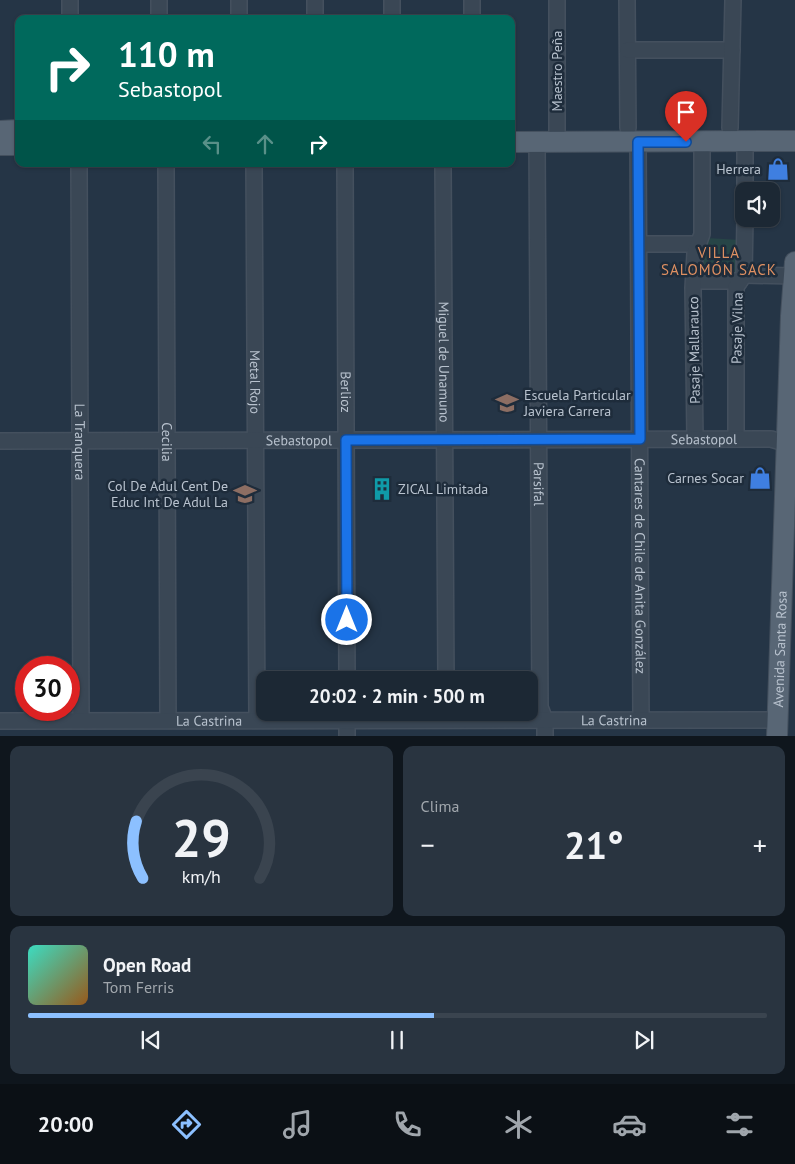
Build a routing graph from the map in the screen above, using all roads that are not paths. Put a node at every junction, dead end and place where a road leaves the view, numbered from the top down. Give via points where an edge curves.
1 (70, 0) edge
2 (158, 0) edge
3 (239, 0) edge
4 (315, 0) edge
5 (392, 0) edge
6 (472, 0) edge
7 (556, 0) edge
8 (627, 0) edge
9 (733, 0) edge
10 (70, 15) edge
11 (158, 15) edge
12 (239, 15) edge
13 (315, 15) edge
14 (392, 15) edge
15 (472, 15) edge
16 (628, 50) junction
17 (732, 50) junction
18 (795, 128) edge
19 (0, 130) edge
20 (15, 130) edge
21 (515, 130) edge
22 (557, 135) junction
23 (633, 135) junction
24 (737, 135) junction
25 (702, 141) junction
26 (795, 141) edge
27 (515, 142) edge
28 (537, 142) junction
29 (0, 145) edge
30 (15, 145) edge
31 (79, 167) edge
32 (166, 167) edge
33 (254, 167) edge
34 (345, 167) edge
35 (443, 167) edge
36 (744, 182) edge
37 (744, 227) edge
38 (639, 244) junction
39 (698, 244) junction
40 (794, 269) edge
41 (742, 278) junction
42 (694, 281) junction
43 (640, 439) junction
44 (695, 439) junction
45 (736, 439) junction
46 (255, 440) junction
47 (346, 440) junction
48 (444, 440) junction
49 (538, 440) junction
50 (0, 441) edge
51 (80, 441) junction
52 (167, 441) junction
53 (788, 441) edge
54 (257, 671) edge
55 (347, 671) edge
56 (446, 671) edge
57 (81, 720) junction
58 (168, 720) junction
59 (256, 720) edge
60 (538, 720) edge
61 (545, 720) junction
62 (641, 720) junction
63 (0, 721) edge
64 (347, 721) edge
65 (778, 728) edge
66 (347, 736) edge
67 (545, 736) edge

1 - 10 street
2 - 11 street
3 - 12 street
4 - 13 street
5 - 14 street
6 - 15 street
7 - 22 street, Maestro Peña
8 - 16 street, Cantares de Chile de Anita González
9 - 17 street
16 - 17 street
16 - 23 street, Cantares de Chile de Anita González
17 - 24 street
18 - 24 main road
19 - 20 main road
21 - 22 main road
22 - 23 main road
22 - 28 main road
23 - 24 main road
23 - 25 main road
23 - 38 street, Cantares de Chile de Anita González
24 - 25 main road
24 - 26 main road
24 - 36 street
25 - 39 street, Pasaje Mallarauco via 702,234
27 - 28 main road
28 - 49 street, Parsifal
29 - 30 main road
31 - 51 street, La Tranquera
32 - 52 street, Cecilia
33 - 46 street, Metal Rojo
34 - 47 street, Berlioz
35 - 48 street, Miguel de Unamuno
37 - 41 street, Pasaje Vilna
38 - 39 street
38 - 43 street, Cantares de Chile de Anita González
39 - 42 street, Pasaje Mallarauco via 694,253
40 - 41 street
40 - 53 main road, Avenida Santa Rosa
41 - 42 street
41 - 45 street, Pasaje Vilna via 736,287
42 - 44 street, Pasaje Mallarauco
43 - 44 street, Sebastopol
43 - 49 street, Sebastopol
43 - 62 street, Cantares de Chile de Anita González
44 - 45 street, Sebastopol
45 - 53 street, Sebastopol
46 - 47 street, Sebastopol
46 - 52 street, Sebastopol
46 - 54 street, Metal Rojo
47 - 48 street, Sebastopol
47 - 55 street, Berlioz
48 - 49 street, Sebastopol
48 - 56 street, Miguel de Unamuno
49 - 61 street, Parsifal via 540,706
50 - 51 street, Sebastopol
51 - 52 street, Sebastopol
51 - 57 street, La Tranquera
52 - 58 street, Cecilia
53 - 65 main road, Avenida Santa Rosa
57 - 58 street, La Castrina
57 - 63 street, La Castrina
58 - 59 street, La Castrina
60 - 61 street, La Castrina
61 - 62 street, La Castrina
61 - 67 street, Parsifal
62 - 65 street, La Castrina
64 - 66 street

